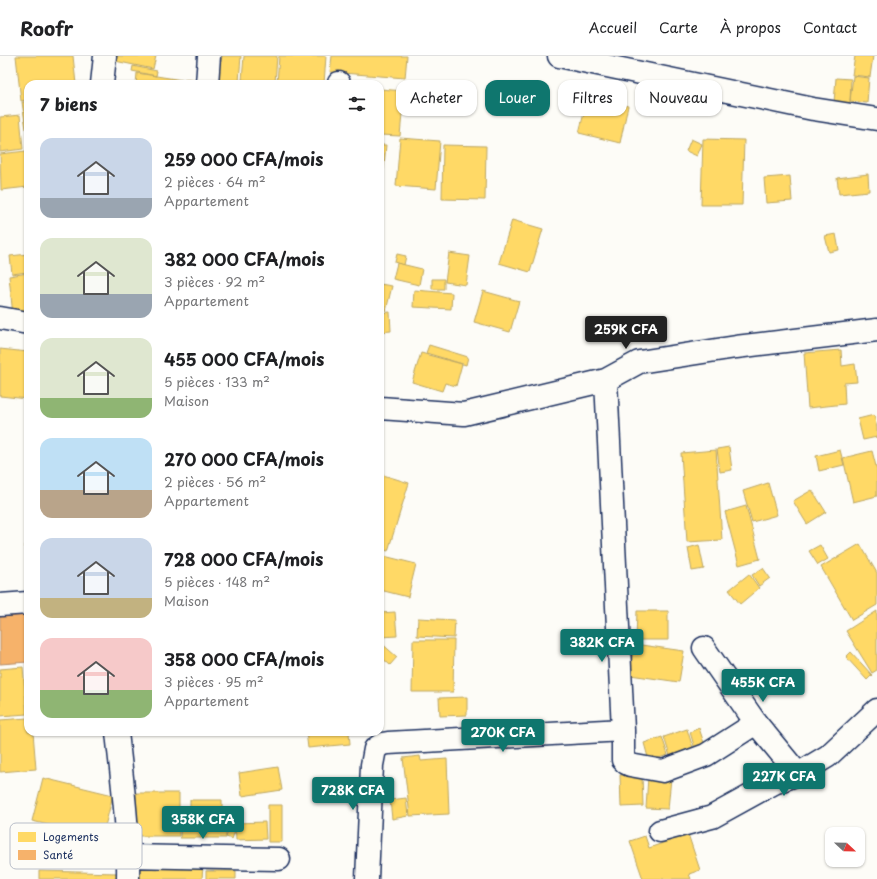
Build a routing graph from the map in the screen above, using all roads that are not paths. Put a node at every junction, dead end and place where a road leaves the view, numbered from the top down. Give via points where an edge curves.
1 (105, 56) edge
2 (209, 56) edge
3 (559, 56) edge
4 (102, 80) edge
5 (207, 80) edge
6 (877, 119) edge
7 (0, 318) edge
8 (24, 322) edge
9 (877, 330) edge
10 (606, 380) junction
11 (384, 408) edge
12 (24, 603) edge
13 (0, 605) edge
14 (704, 648) dead end
15 (877, 710) edge
16 (756, 723) junction
17 (623, 730) junction
18 (117, 736) edge
19 (798, 774) junction
20 (126, 823) edge
21 (660, 831) dead end
22 (142, 856) edge
23 (279, 859) dead end
24 (366, 879) edge

1 - 4 street
2 - 5 street
3 - 6 street via 813,109
7 - 8 street
9 - 10 street via 639,362
10 - 11 street via 464,414
10 - 17 street
12 - 13 street
14 - 16 street
15 - 19 street via 828,756
16 - 17 street via 706,755 663,771 630,766 623,760
16 - 19 street
17 - 24 street via 382,744 375,749 372,765
18 - 20 street
19 - 21 street via 774,783 712,817
22 - 23 street

